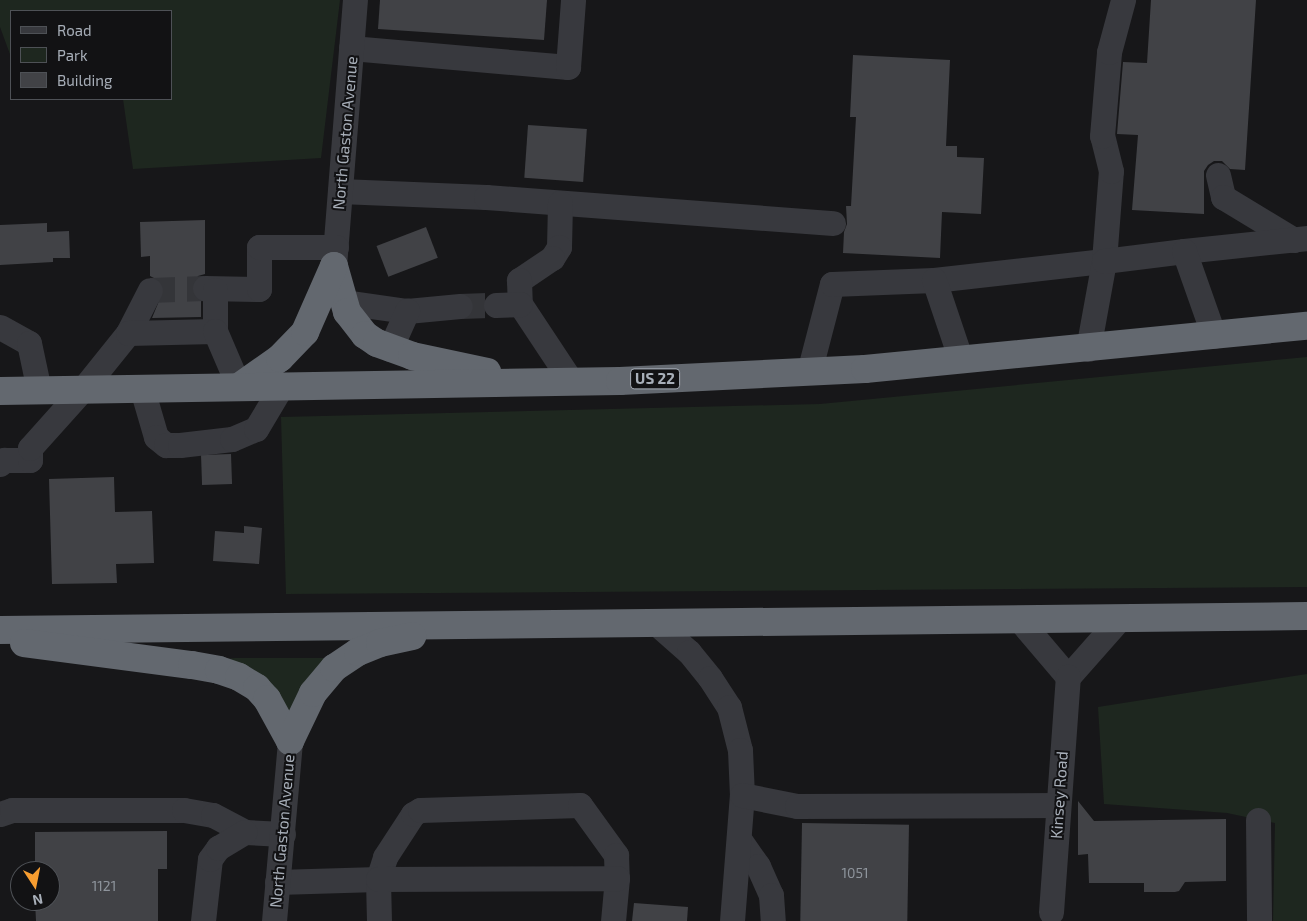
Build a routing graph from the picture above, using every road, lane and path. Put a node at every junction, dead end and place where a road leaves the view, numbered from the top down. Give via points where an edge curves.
1 (355, 0) edge
2 (573, 0) edge
3 (1123, 0) edge
4 (351, 48) junction
5 (1218, 175) dead end
6 (340, 191) junction
7 (560, 203) junction
8 (832, 223) dead end
9 (1301, 239) edge
10 (1184, 250) junction
11 (335, 256) junction
12 (1104, 261) junction
13 (934, 280) junction
14 (150, 290) dead end
15 (343, 302) junction
16 (460, 306) tunnel mouth
17 (407, 311) junction
18 (1305, 320) edge
19 (0, 327) edge
20 (215, 331) junction
21 (128, 334) junction
22 (1214, 336) junction
23 (1088, 348) junction
24 (390, 349) junction
25 (961, 360) junction
26 (809, 372) junction
27 (535, 382) junction
28 (571, 382) junction
29 (239, 387) junction
30 (281, 387) junction
31 (83, 389) junction
32 (142, 389) junction
33 (39, 390) junction
34 (0, 391) edge
35 (1, 456) edge
36 (1307, 616) edge
37 (1018, 618) junction
38 (1121, 618) junction
39 (655, 622) junction
40 (453, 626) junction
41 (0, 630) edge
42 (0, 639) edge
43 (1068, 677) junction
44 (290, 741) junction
45 (742, 795) junction
46 (1058, 805) junction
47 (0, 814) edge
48 (1258, 820) dead end
49 (244, 832) junction
50 (282, 834) junction
51 (740, 838) junction
52 (617, 878) junction
53 (378, 879) junction
54 (277, 882) junction
55 (1054, 918) edge
56 (204, 921) edge
57 (274, 921) edge
58 (378, 921) edge
59 (613, 921) edge
60 (732, 921) edge
61 (773, 921) edge
62 (1259, 921) edge

1 - 4 street, North Gaston Avenue
2 - 4 street via 568,68
3 - 12 street via 1109,52 1102,136 1111,171
4 - 6 street, North Gaston Avenue
5 - 9 street via 1223,197
6 - 7 street
6 - 11 street, North Gaston Avenue
7 - 8 street
7 - 28 street via 559,247 552,258 519,280 508,304
9 - 10 street
10 - 12 street
10 - 22 street
11 - 15 highway
11 - 20 street via 259,247 259,289 210,289
11 - 29 highway via 304,332 280,358
12 - 13 street
12 - 23 street
13 - 25 street
13 - 26 street via 832,284
14 - 21 street
15 - 17 street
15 - 24 highway via 366,335
16 - 17 street
17 - 24 street
18 - 22 highway, US 22
19 - 33 street via 29,343
20 - 21 street
20 - 29 street
21 - 31 street
22 - 23 highway, US 22
23 - 25 highway, US 22
24 - 27 highway
25 - 26 highway, US 22
26 - 28 highway, US 22
27 - 28 highway, US 22
27 - 30 highway, US 22
29 - 30 highway, US 22
29 - 32 highway, US 22
30 - 32 street via 256,429 232,439 180,445 166,445 156,437
31 - 32 highway, US 22
31 - 33 highway, US 22
31 - 35 street via 30,448 30,460
33 - 34 highway, US 22
36 - 38 highway
37 - 38 highway
37 - 39 highway
37 - 43 street
38 - 43 street
39 - 40 highway
39 - 45 street via 689,652 729,707 740,750
40 - 41 highway
40 - 44 highway via 380,643 344,660 313,694
42 - 44 highway via 192,665 239,677 267,699
43 - 46 street, Kinsey Road
44 - 50 street, North Gaston Avenue
45 - 46 street via 798,806
45 - 51 street
46 - 55 street, Kinsey Road
47 - 49 street via 12,810 184,810 213,815
48 - 62 street
49 - 50 street
49 - 56 street via 218,848 210,859
50 - 54 street, North Gaston Avenue
51 - 60 street
51 - 61 street via 771,895
52 - 53 street
52 - 53 street via 616,855 580,805 420,810 413,814 385,857
52 - 59 street
53 - 54 street
53 - 58 street
54 - 57 street, North Gaston Avenue

